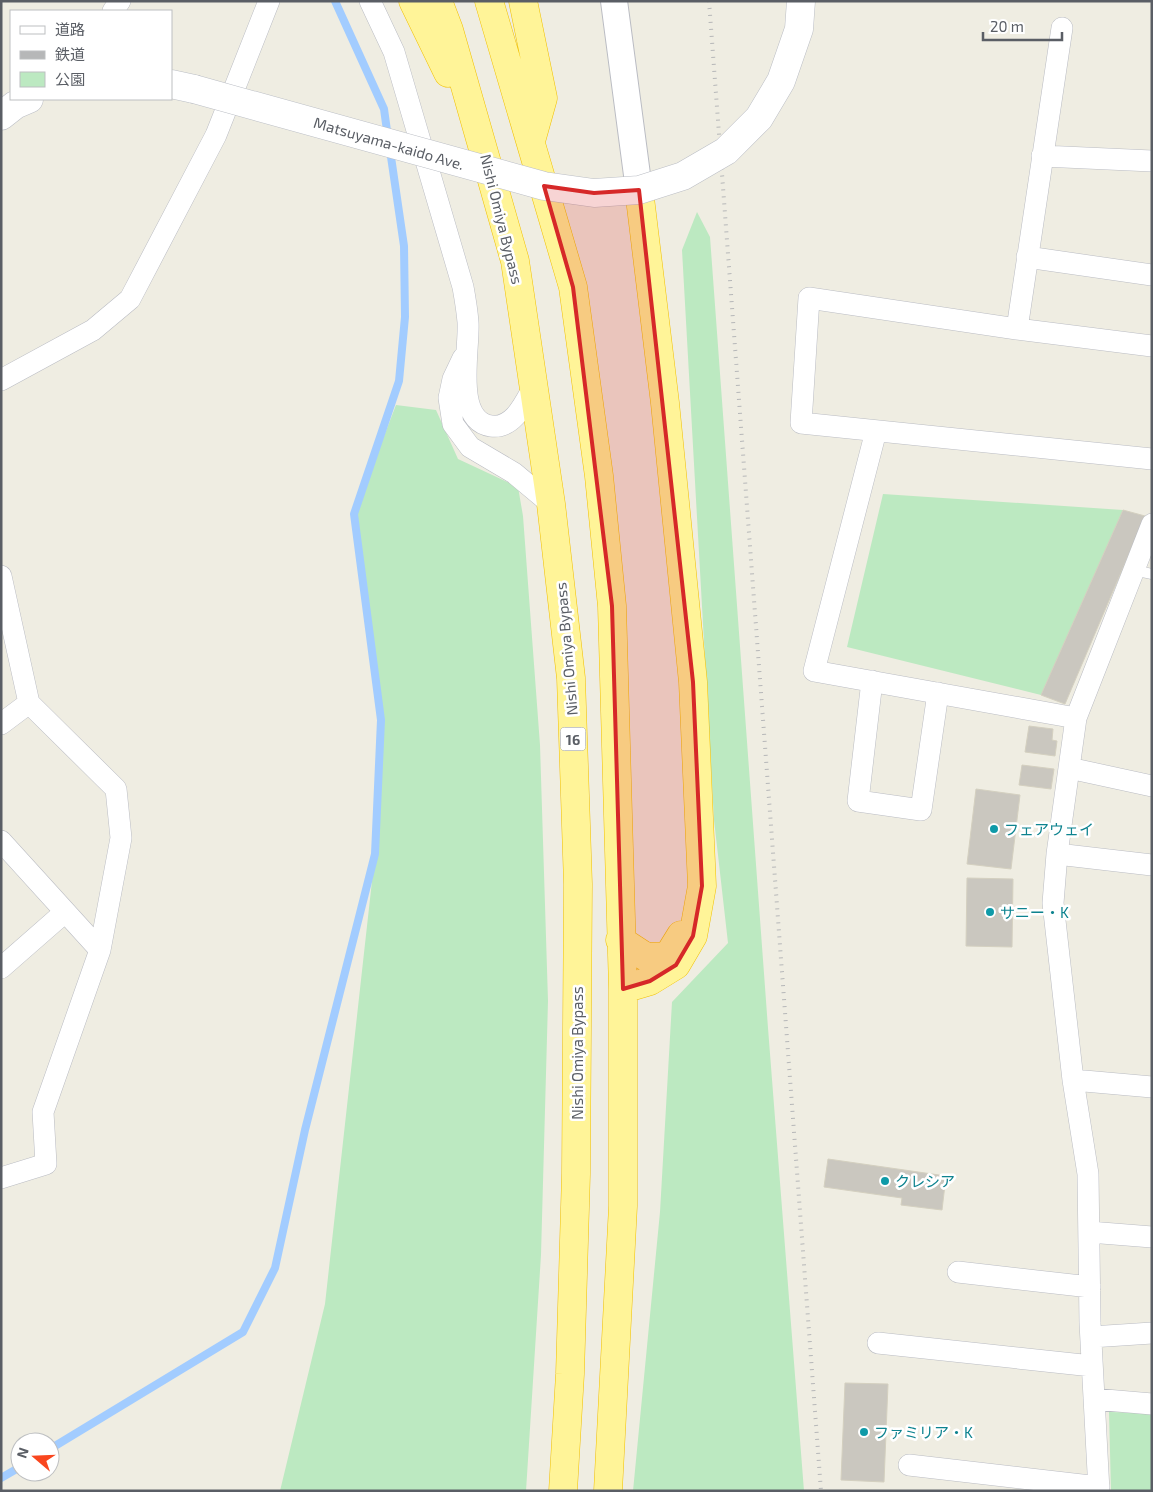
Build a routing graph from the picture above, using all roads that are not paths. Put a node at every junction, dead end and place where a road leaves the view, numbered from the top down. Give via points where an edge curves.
1 (269, 1) edge
2 (370, 1) edge
3 (413, 1) edge
4 (438, 1) edge
5 (489, 1) edge
6 (522, 1) edge
7 (614, 1) edge
8 (801, 1) edge
9 (1062, 28) dead end
10 (183, 86) edge
11 (27, 100) edge
12 (1, 116) edge
13 (531, 142) junction
14 (482, 144) junction
15 (1042, 156) junction
16 (1152, 161) edge
17 (640, 190) junction
18 (1027, 257) junction
19 (1152, 276) edge
20 (1017, 329) junction
21 (1152, 346) edge
22 (467, 351) junction
23 (1, 380) edge
24 (534, 386) junction
25 (876, 431) junction
26 (1152, 459) edge
27 (551, 504) junction
28 (1152, 524) edge
29 (1143, 572) edge
30 (1, 576) edge
31 (872, 681) junction
32 (938, 693) junction
33 (29, 703) junction
34 (1076, 718) junction
35 (1, 724) edge
36 (1069, 768) junction
37 (1152, 786) edge
38 (1, 841) edge
39 (1057, 854) junction
40 (1152, 865) edge
41 (702, 886) junction
42 (64, 912) junction
43 (620, 940) junction
44 (100, 950) junction
45 (1, 968) edge
46 (623, 989) junction
47 (1072, 1080) junction
48 (1152, 1087) edge
49 (1, 1178) edge
50 (1089, 1232) junction
51 (1152, 1237) edge
52 (958, 1272) dead end
53 (1090, 1287) junction
54 (1152, 1333) edge
55 (1091, 1337) junction
56 (878, 1343) dead end
57 (1092, 1366) junction
58 (1094, 1399) junction
59 (1152, 1404) edge
60 (909, 1465) dead end
61 (1099, 1489) edge
62 (563, 1491) edge
63 (608, 1491) edge

1 - 23 street via 216,136 130,299 93,330
2 - 22 street via 394,52 463,287 468,322
3 - 14 highway
4 - 14 highway, Nishi Omiya Bypass / 16
5 - 13 highway
6 - 13 highway via 543,98
7 - 17 street
8 - 17 main road, Matsuyama-kaido Ave., bridge via 799,29 781,81 759,118 726,151 683,176
9 - 15 street
10 - 17 main road, Matsuyama-kaido Ave., bridge via 544,186 594,193
11 - 12 main road
13 - 43 highway via 573,287 599,476 612,606
14 - 24 highway, Nishi Omiya Bypass / 16 via 515,261
15 - 16 street
15 - 18 street
17 - 41 highway via 693,682
18 - 19 street
18 - 20 street
20 - 21 street
20 - 25 street via 809,298 801,423
22 - 24 street via 467,400 481,423 493,426 507,423 518,414
22 - 27 street via 452,379 449,398 453,424 470,447 514,473
24 - 27 highway, Nishi Omiya Bypass / 16
25 - 26 street
25 - 31 street via 814,670
27 - 62 highway, Nishi Omiya Bypass / 16 via 571,678 578,884 576,1174
28 - 29 street
29 - 34 street
30 - 33 street
31 - 32 street
31 - 32 street via 858,801 921,810
32 - 34 street
33 - 35 street
33 - 44 street via 116,789 121,838
34 - 36 street
36 - 37 street
36 - 39 street
38 - 42 street
39 - 40 street
39 - 47 street via 1053,903
41 - 43 highway via 683,933 668,956 646,957
41 - 46 highway via 693,936 676,965 650,981
42 - 44 street
42 - 45 street
43 - 46 highway
44 - 49 street via 43,1112 46,1164
46 - 63 highway via 623,1206
47 - 48 street
47 - 50 street via 1088,1174
50 - 51 street
50 - 53 street
52 - 53 street
53 - 55 street
54 - 55 street
55 - 57 street
56 - 57 street
57 - 58 street
58 - 59 street
58 - 61 street
60 - 61 street

